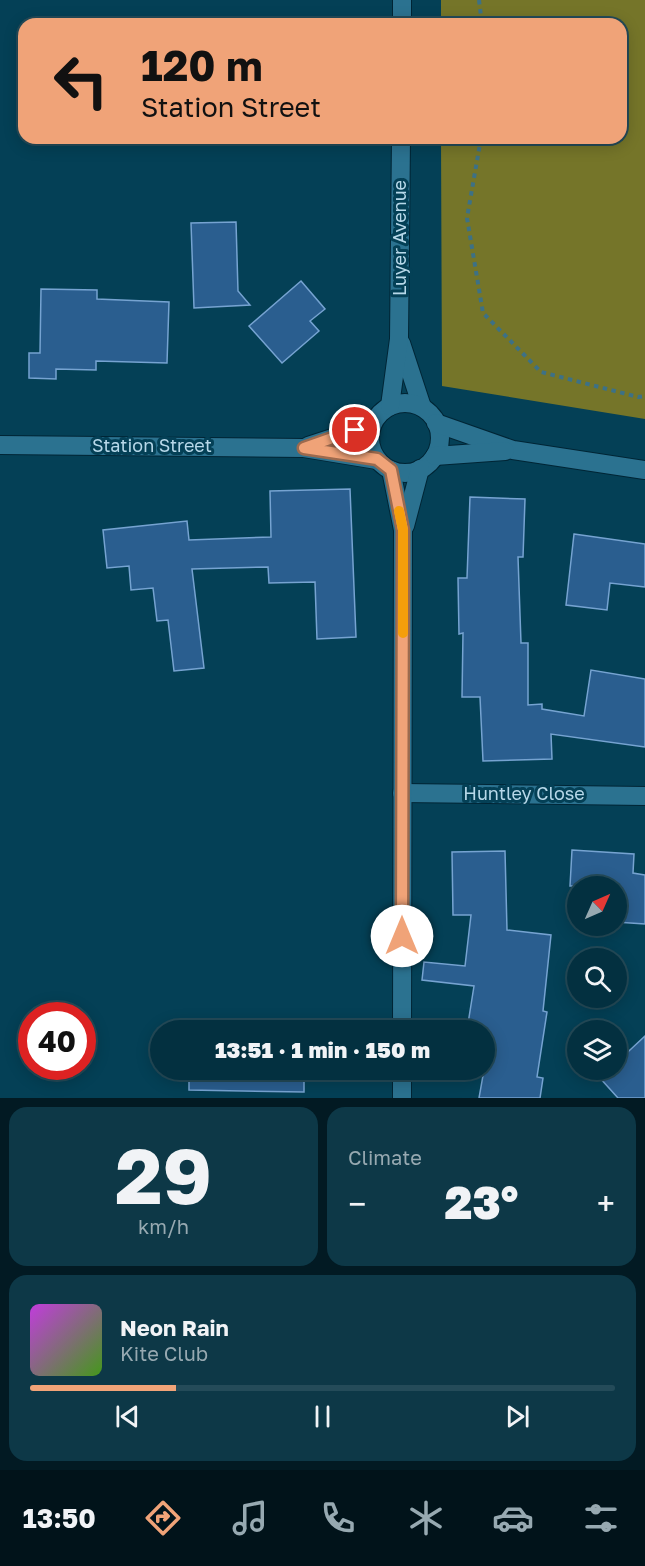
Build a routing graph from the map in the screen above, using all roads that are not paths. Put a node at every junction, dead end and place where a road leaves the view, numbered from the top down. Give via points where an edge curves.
1 (402, 0) edge
2 (402, 18) edge
3 (401, 144) edge
4 (399, 339) junction
5 (390, 406) junction
6 (422, 407) junction
7 (436, 423) junction
8 (372, 424) junction
9 (0, 445) edge
10 (304, 448) junction
11 (513, 450) junction
12 (435, 456) junction
13 (384, 465) junction
14 (420, 469) junction
15 (645, 470) edge
16 (403, 530) junction
17 (402, 793) junction
18 (645, 796) edge
19 (402, 1020) edge
20 (402, 1080) edge
21 (402, 1098) edge

1 - 2 street
3 - 4 street, Luyer Avenue
4 - 5 street, Luyer Avenue
4 - 6 street, Luyer Avenue
5 - 6 street via 406,403
5 - 8 street
6 - 7 street
7 - 11 street
7 - 12 street via 440,434
8 - 10 street, Station Street
8 - 13 street via 370,443
9 - 10 street, Station Street
10 - 13 street, Station Street
11 - 12 street
11 - 15 street
12 - 14 street
13 - 14 street via 405,472
13 - 16 street
14 - 16 street
16 - 17 street
17 - 18 street, Huntley Close
17 - 19 street
20 - 21 street

